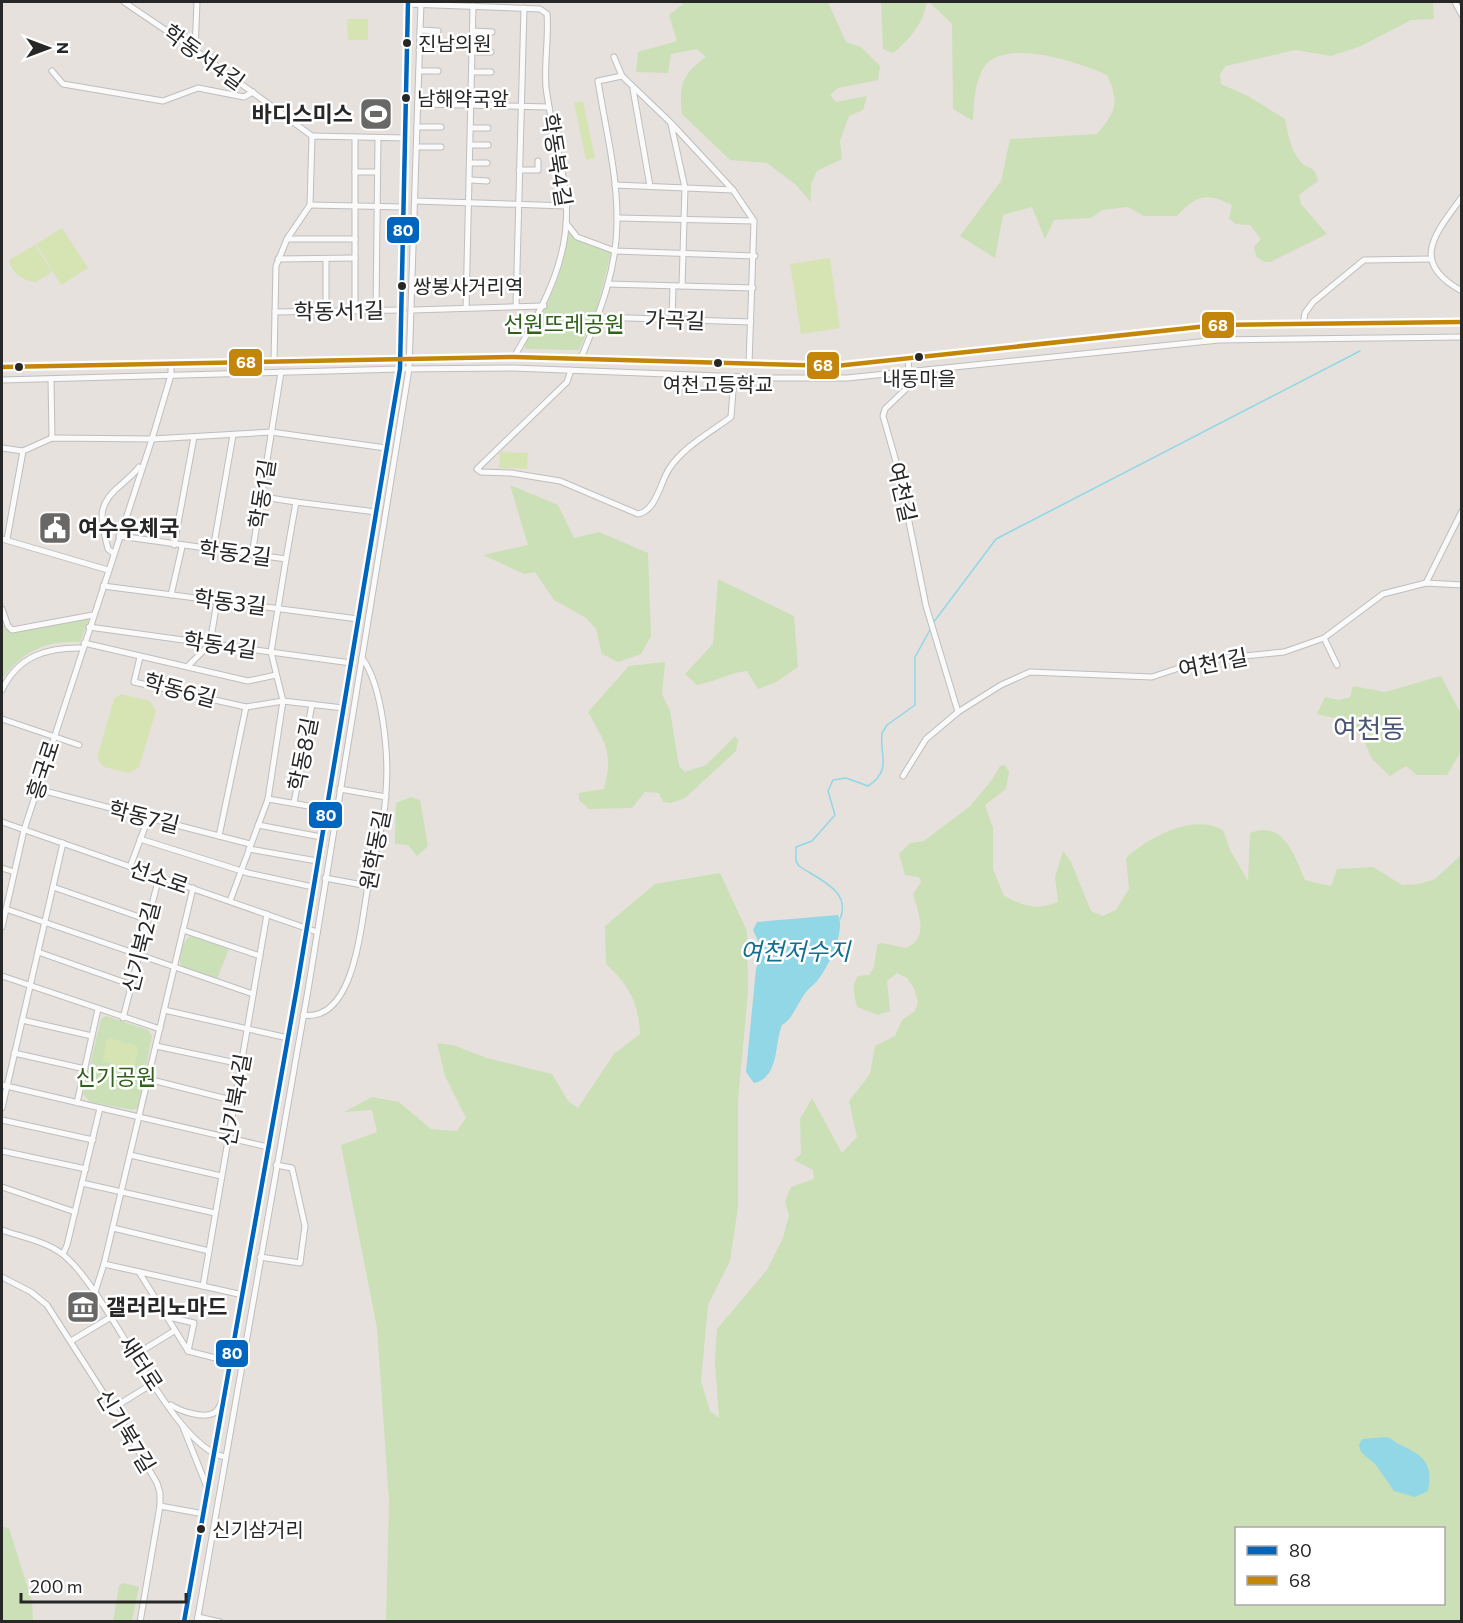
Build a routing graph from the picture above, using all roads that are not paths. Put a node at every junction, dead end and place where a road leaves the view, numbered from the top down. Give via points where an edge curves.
1 (124, 2) edge
2 (197, 2) edge
3 (1455, 2) edge
4 (408, 3) edge
5 (421, 3) edge
6 (473, 6) junction
7 (524, 8) junction
8 (1461, 15) edge
9 (420, 30) junction
10 (438, 31) dead end
11 (473, 32) junction
12 (492, 32) dead end
13 (195, 50) junction
14 (419, 50) junction
15 (437, 50) dead end
16 (473, 52) junction
17 (491, 52) dead end
18 (614, 57) dead end
19 (52, 71) dead end
20 (419, 71) junction
21 (438, 71) dead end
22 (472, 72) junction
23 (491, 72) dead end
24 (622, 76) junction
25 (633, 87) junction
26 (253, 92) junction
27 (418, 104) junction
28 (472, 105) junction
29 (521, 106) junction
30 (549, 107) junction
31 (671, 123) junction
32 (417, 127) junction
33 (441, 127) dead end
34 (472, 128) junction
35 (488, 128) dead end
36 (312, 136) junction
37 (355, 137) junction
38 (378, 138) junction
39 (406, 138) junction
40 (471, 145) junction
41 (488, 145) dead end
42 (417, 147) junction
43 (441, 147) dead end
44 (538, 161) dead end
45 (471, 163) junction
46 (487, 163) dead end
47 (519, 170) junction
48 (355, 172) junction
49 (377, 172) junction
50 (471, 180) junction
51 (487, 181) dead end
52 (615, 185) junction
53 (650, 186) junction
54 (685, 188) junction
55 (733, 190) junction
56 (1461, 197) edge
57 (415, 201) junction
58 (470, 202) junction
59 (518, 204) junction
60 (310, 205) junction
61 (355, 206) junction
62 (377, 206) junction
63 (567, 206) junction
64 (405, 207) junction
65 (617, 218) junction
66 (685, 220) junction
67 (754, 221) junction
68 (566, 223) junction
69 (287, 239) junction
70 (355, 239) junction
71 (1431, 245) junction
72 (615, 251) junction
73 (683, 254) junction
74 (755, 256) junction
75 (355, 258) junction
76 (1414, 258) junction
77 (278, 259) junction
78 (326, 259) junction
79 (1431, 259) junction
80 (608, 284) junction
81 (673, 286) junction
82 (682, 286) junction
83 (753, 288) junction
84 (1459, 290) edge
85 (1461, 297) edge
86 (516, 306) junction
87 (544, 306) junction
88 (466, 308) junction
89 (413, 309) junction
90 (355, 310) junction
91 (376, 310) junction
92 (403, 310) junction
93 (326, 311) junction
94 (275, 312) junction
95 (598, 317) junction
96 (672, 320) junction
97 (751, 322) junction
98 (1461, 322) edge
99 (1304, 324) junction
100 (1461, 337) edge
101 (514, 357) junction
102 (400, 358) junction
103 (410, 358) junction
104 (581, 358) junction
105 (644, 359) junction
106 (908, 359) junction
107 (274, 361) junction
108 (171, 363) junction
109 (749, 364) junction
110 (2, 367) edge
111 (400, 369) junction
112 (410, 369) junction
113 (571, 370) junction
114 (281, 372) junction
115 (644, 372) junction
116 (909, 372) junction
117 (171, 375) junction
118 (734, 376) junction
119 (51, 379) junction
120 (2, 380) edge
121 (271, 432) junction
122 (232, 435) junction
123 (194, 436) junction
124 (52, 438) junction
125 (152, 439) junction
126 (2, 448) edge
127 (386, 448) junction
128 (23, 451) junction
129 (144, 461) junction
130 (263, 497) junction
131 (296, 502) junction
132 (1461, 511) edge
133 (376, 512) junction
134 (119, 536) junction
135 (4, 539) edge
136 (174, 545) junction
137 (182, 547) junction
138 (213, 550) junction
139 (113, 553) junction
140 (252, 555) junction
141 (286, 559) junction
142 (108, 570) junction
143 (1426, 583) junction
144 (1461, 585) edge
145 (103, 586) junction
146 (171, 595) junction
147 (217, 601) junction
148 (279, 608) junction
149 (2, 609) edge
150 (93, 615) junction
151 (358, 620) junction
152 (89, 627) junction
153 (1324, 638) junction
154 (210, 644) junction
155 (84, 645) junction
156 (271, 652) junction
157 (140, 657) junction
158 (362, 658) junction
159 (351, 663) junction
160 (1336, 665) dead end
161 (188, 666) junction
162 (276, 675) junction
163 (2, 690) edge
164 (283, 701) junction
165 (312, 704) junction
166 (246, 707) junction
167 (343, 708) junction
168 (958, 712) junction
169 (2, 719) edge
170 (54, 736) junction
171 (79, 745) dead end
172 (903, 776) dead end
173 (37, 789) junction
174 (340, 789) junction
175 (386, 797) junction
176 (268, 799) junction
177 (294, 803) junction
178 (326, 809) junction
179 (148, 819) junction
180 (2, 822) edge
181 (258, 825) junction
182 (24, 830) junction
183 (219, 836) junction
184 (321, 837) junction
185 (141, 839) junction
186 (63, 843) junction
187 (250, 847) junction
188 (317, 861) junction
189 (130, 867) junction
190 (2, 868) edge
191 (241, 871) junction
192 (14, 872) junction
193 (159, 877) junction
194 (325, 878) junction
195 (53, 886) junction
196 (368, 886) junction
197 (313, 887) junction
198 (193, 888) junction
199 (230, 902) junction
200 (6, 909) junction
201 (267, 914) junction
202 (148, 920) junction
203 (45, 922) junction
204 (2, 927) edge
205 (306, 928) junction
206 (183, 930) junction
207 (317, 932) junction
208 (38, 952) junction
209 (139, 955) junction
210 (260, 956) junction
211 (174, 967) junction
212 (2, 976) edge
213 (30, 985) junction
214 (132, 985) junction
215 (253, 994) junction
216 (98, 1009) junction
217 (164, 1010) junction
218 (303, 1015) junction
219 (123, 1018) junction
220 (22, 1020) junction
221 (160, 1029) junction
222 (247, 1029) junction
223 (92, 1036) junction
224 (288, 1038) junction
225 (156, 1046) junction
226 (14, 1053) junction
227 (241, 1064) junction
228 (85, 1069) junction
229 (148, 1079) junction
230 (4, 1086) edge
231 (234, 1101) junction
232 (76, 1103) junction
233 (2, 1108) edge
234 (100, 1108) junction
235 (139, 1117) junction
236 (2, 1120) edge
237 (228, 1137) junction
238 (93, 1140) junction
239 (268, 1147) junction
240 (2, 1151) edge
241 (130, 1155) junction
242 (276, 1165) junction
243 (86, 1169) junction
244 (221, 1176) junction
245 (82, 1183) junction
246 (2, 1188) edge
247 (122, 1191) junction
248 (75, 1212) junction
249 (215, 1213) junction
250 (113, 1227) junction
251 (2, 1233) edge
252 (209, 1251) junction
253 (63, 1254) junction
254 (260, 1257) junction
255 (104, 1264) junction
256 (139, 1272) junction
257 (2, 1276) edge
258 (203, 1286) junction
259 (95, 1292) junction
260 (243, 1295) junction
261 (165, 1316) junction
262 (111, 1317) junction
263 (174, 1331) junction
264 (71, 1341) junction
265 (188, 1351) junction
266 (135, 1355) junction
267 (231, 1362) junction
268 (152, 1384) junction
269 (224, 1397) junction
270 (166, 1402) junction
271 (113, 1408) junction
272 (181, 1422) junction
273 (214, 1455) junction
274 (225, 1456) junction
275 (205, 1504) junction
276 (160, 1506) junction
277 (204, 1514) junction
278 (197, 1619) edge
279 (140, 1622) edge
280 (184, 1622) edge
281 (220, 1622) edge

1 - 13 street, 학동서4길
2 - 13 street
3 - 8 street
4 - 5 street, 학동북4길
4 - 39 street
5 - 6 street, 학동북4길
5 - 9 street
6 - 7 street, 학동북4길
6 - 11 street
7 - 29 street, 학동북4길
7 - 30 street, 학동북4길 via 542,9 548,16
9 - 10 street
9 - 14 street
11 - 12 street
11 - 16 street
13 - 26 street, 학동서4길
14 - 15 street
14 - 20 street
16 - 17 street
16 - 22 street
18 - 24 street
19 - 26 street via 63,84 163,101 198,88 244,97
20 - 21 street
20 - 27 street
22 - 23 street
22 - 28 street
24 - 25 street
24 - 52 street via 597,81
25 - 31 street
25 - 53 street
26 - 36 street, 학동서4길
27 - 28 street
27 - 32 street
28 - 29 street
28 - 34 street
29 - 30 street
29 - 47 street, 학동북4길
30 - 63 street, 학동북4길
31 - 54 street
31 - 55 street
32 - 33 street
32 - 42 street
34 - 35 street
34 - 40 street
36 - 37 street
36 - 60 street
37 - 38 street
37 - 48 street
38 - 39 street
38 - 49 street
39 - 64 street
40 - 41 street
40 - 45 street
42 - 43 street
42 - 57 street
44 - 47 street via 538,170
45 - 46 street
45 - 50 street
47 - 59 street, 학동북4길
48 - 49 street
48 - 61 street
49 - 62 street
50 - 51 street
50 - 58 street
52 - 53 street
52 - 65 street
53 - 54 street
54 - 55 street
54 - 66 street
55 - 67 street
56 - 71 street
57 - 58 street
57 - 89 street
58 - 59 street
58 - 88 street
59 - 63 street
59 - 86 street, 학동북4길
60 - 61 street
60 - 69 street
61 - 62 street
61 - 70 street
62 - 64 street
62 - 91 street
63 - 68 street, 학동북4길
64 - 92 street
65 - 66 street
65 - 72 street
66 - 67 street
66 - 73 street
67 - 74 street
68 - 72 street via 578,237
68 - 87 street, 학동북4길 via 560,261
69 - 70 street
69 - 77 street
70 - 75 street
71 - 76 street via 1422,256
71 - 79 street
72 - 73 street
72 - 80 street
73 - 74 street
73 - 82 street
74 - 83 street
75 - 78 street
75 - 90 street
76 - 79 street
76 - 99 street via 1364,260 1307,309
77 - 78 street
77 - 94 street
78 - 93 street
79 - 84 street via 1442,277
80 - 81 street, 가곡길
80 - 95 street
81 - 82 street, 가곡길
81 - 96 street
82 - 83 street, 가곡길
83 - 97 street
84 - 85 street
86 - 87 street
86 - 88 street
87 - 101 street, 학동북4길
88 - 89 street
89 - 103 street
90 - 91 street, 학동서1길
90 - 93 street, 학동서1길
91 - 92 street, 학동서1길
92 - 102 street
93 - 94 street, 학동서1길
94 - 107 street
95 - 96 street, 가곡길
95 - 104 street
96 - 97 street, 가곡길
97 - 109 street
98 - 99 street
99 - 106 street via 1217,325
100 - 116 street via 1219,340
101 - 103 street
101 - 104 street
102 - 103 street
102 - 107 street
102 - 111 street
103 - 112 street
104 - 105 street
105 - 109 street
105 - 115 street
106 - 109 street via 836,366
106 - 116 street
107 - 108 street
108 - 110 street
108 - 117 street, 흥국로
111 - 112 street
111 - 114 street
111 - 127 street
112 - 113 street
112 - 158 street
113 - 115 street
113 - 118 street via 567,382 477,469 560,481 640,514 649,508 670,468 731,417
114 - 117 street
114 - 121 street
115 - 118 street
116 - 118 street via 847,378
116 - 168 street, 여천길 via 910,385 885,409 883,416 899,472 930,622
117 - 119 street
117 - 125 street, 흥국로
119 - 120 street
119 - 124 street
121 - 122 street, 학동1길
121 - 127 street, 학동1길
121 - 130 street, 학동1길
122 - 123 street, 학동1길
122 - 138 street, 학동1길
123 - 125 street, 학동1길
123 - 136 street
124 - 125 street, 학동1길
124 - 128 street
125 - 129 street, 흥국로
126 - 128 street
127 - 133 street
128 - 135 street
129 - 134 street, 흥국로
129 - 139 street via 102,507 101,520 108,549
130 - 131 street
130 - 140 street, 학동1길
131 - 133 street
131 - 141 street, 학동2길
132 - 143 street
133 - 151 street
134 - 136 street, 학동2길
134 - 139 street, 흥국로
135 - 142 street
136 - 137 street, 학동2길
137 - 138 street, 학동2길
137 - 146 street
138 - 140 street, 학동2길
139 - 142 street, 흥국로
140 - 141 street, 학동2길
141 - 148 street
142 - 145 street, 흥국로
143 - 144 street, 여천1길
143 - 153 street, 여천1길 via 1381,595
145 - 146 street, 학동3길
145 - 150 street, 흥국로
146 - 147 street, 학동3길
147 - 148 street, 학동3길
147 - 154 street
148 - 151 street, 학동3길
148 - 156 street
149 - 150 street via 12,630
150 - 152 street, 흥국로
151 - 159 street
152 - 154 street, 학동4길
152 - 155 street, 흥국로
153 - 160 street
153 - 168 street, 여천1길 via 1284,652 1223,658 1152,677 1030,672
154 - 156 street, 학동4길
154 - 161 street
155 - 157 street
155 - 163 street via 29,657 14,670
155 - 170 street, 흥국로
156 - 159 street, 학동4길
156 - 162 street, 학동8길
157 - 161 street
157 - 166 street, 학동6길 via 134,681
158 - 174 street
158 - 175 street, 원학동길 via 379,696
159 - 167 street
161 - 162 street via 248,681
162 - 164 street, 학동8길
164 - 165 street, 학동8길
164 - 166 street, 학동6길
164 - 176 street, 학동8길
165 - 167 street, 학동8길
165 - 177 street, 학동8길
166 - 183 street, 학동6길
167 - 178 street
168 - 172 street via 926,739
169 - 170 street
170 - 171 street
170 - 173 street, 흥국로
173 - 179 street, 학동7길
173 - 182 street, 흥국로
174 - 175 street
174 - 194 street
175 - 196 street, 원학동길
176 - 177 street, 학동8길
176 - 181 street, 학동8길
177 - 178 street, 학동8길
178 - 184 street
179 - 183 street, 학동7길
179 - 185 street
180 - 182 street, 선소로
181 - 184 street
181 - 187 street, 학동8길
182 - 186 street, 선소로
182 - 192 street, 흥국로
183 - 187 street, 학동7길
184 - 188 street
185 - 189 street
185 - 191 street
186 - 189 street, 선소로
186 - 195 street
187 - 188 street
187 - 191 street, 학동8길
188 - 197 street
189 - 193 street, 선소로
190 - 192 street
191 - 197 street
191 - 199 street, 학동8길
192 - 200 street, 흥국로
193 - 198 street, 선소로
193 - 202 street, 신기북2길
194 - 196 street
194 - 207 street
195 - 202 street
195 - 203 street
196 - 218 street, 원학동길 via 353,970 327,1011 317,1016
197 - 205 street
198 - 199 street, 선소로
198 - 206 street
199 - 201 street, 선소로
200 - 203 street
200 - 204 street, 흥국로
201 - 205 street, 선소로
201 - 210 street, 신기북4길
202 - 209 street, 신기북2길
203 - 208 street
203 - 209 street
205 - 207 street, 선소로
205 - 224 street
206 - 210 street
206 - 211 street
207 - 218 street
208 - 213 street
208 - 214 street
209 - 211 street
209 - 214 street, 신기북2길
210 - 215 street, 신기북4길
211 - 215 street
211 - 217 street
212 - 213 street
213 - 216 street
213 - 220 street
214 - 219 street, 신기북2길
215 - 222 street, 신기북4길
216 - 219 street
216 - 223 street
217 - 221 street
217 - 222 street
218 - 242 street
219 - 221 street
220 - 223 street
220 - 226 street
221 - 225 street
222 - 224 street
222 - 227 street, 신기북4길
223 - 228 street
224 - 239 street
225 - 227 street
225 - 229 street
226 - 228 street
226 - 230 street
227 - 231 street, 신기북4길
228 - 232 street
229 - 231 street
229 - 235 street
230 - 232 street
230 - 233 street
231 - 237 street, 신기북4길
232 - 234 street
234 - 235 street
234 - 238 street
235 - 237 street
235 - 241 street
236 - 238 street
237 - 239 street
237 - 244 street, 신기북4길
238 - 243 street
239 - 260 street
240 - 243 street
241 - 244 street
241 - 247 street
242 - 254 street
242 - 254 street via 292,1168 305,1226 300,1263
243 - 245 street
244 - 249 street, 신기북4길
245 - 247 street
245 - 248 street
246 - 248 street
247 - 249 street
247 - 250 street
248 - 253 street
249 - 252 street, 신기북4길
250 - 252 street
250 - 255 street
251 - 253 street, 새터로 via 47,1245
252 - 258 street, 신기북4길
253 - 259 street, 새터로
254 - 274 street
255 - 256 street
255 - 259 street
256 - 258 street
256 - 261 street
257 - 264 street, 신기북7길 via 47,1305
258 - 260 street
259 - 262 street, 새터로
260 - 267 street
261 - 263 street
261 - 265 street via 194,1323
262 - 264 street
262 - 266 street, 새터로
263 - 265 street
263 - 266 street
264 - 271 street, 신기북7길
265 - 267 street
266 - 268 street, 새터로
267 - 269 street
268 - 270 street, 새터로
268 - 271 street
269 - 270 street via 210,1414 181,1411
269 - 273 street
270 - 272 street, 새터로
271 - 276 street, 신기북7길 via 157,1483
272 - 273 street, 새터로
272 - 275 street via 208,1489
273 - 274 street
273 - 275 street
274 - 278 street
275 - 277 street
276 - 277 street
276 - 279 street, 신기북7길
277 - 280 street
278 - 281 street

